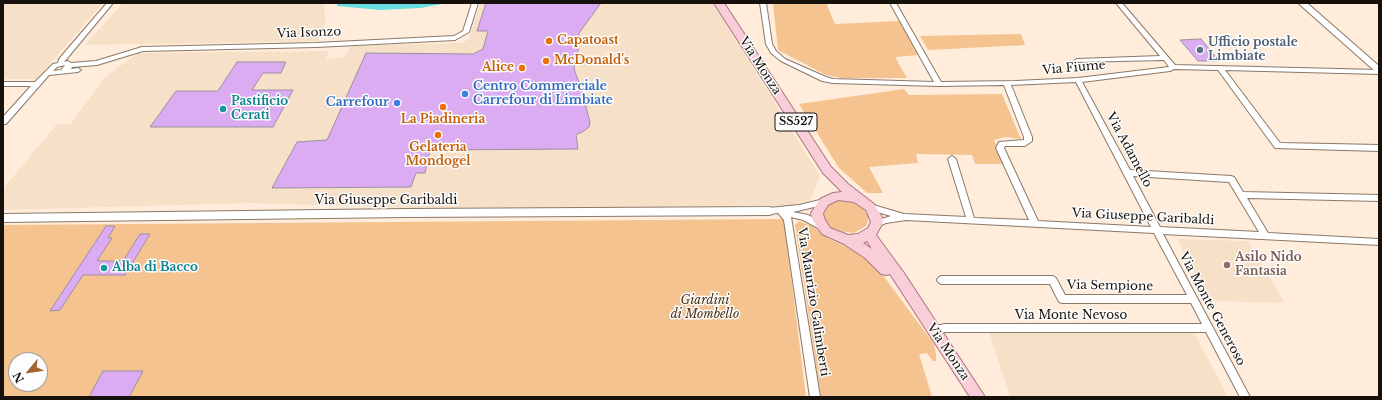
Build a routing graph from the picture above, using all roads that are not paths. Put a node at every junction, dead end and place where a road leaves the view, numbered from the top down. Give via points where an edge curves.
1 (110, 3) edge
2 (475, 3) edge
3 (719, 3) edge
4 (764, 3) edge
5 (894, 3) edge
6 (1119, 3) edge
7 (1302, 3) edge
8 (120, 56) junction
9 (1165, 58) junction
10 (1077, 61) dead end
11 (61, 63) junction
12 (70, 65) junction
13 (1173, 67) junction
14 (1220, 68) junction
15 (64, 71) junction
16 (1379, 71) edge
17 (52, 72) junction
18 (1078, 80) junction
19 (38, 83) junction
20 (1007, 83) junction
21 (3, 84) edge
22 (939, 84) junction
23 (3, 122) edge
24 (1379, 148) edge
25 (952, 159) dead end
26 (827, 170) junction
27 (1127, 173) junction
28 (1241, 195) junction
29 (1379, 198) edge
30 (858, 199) junction
31 (827, 200) junction
32 (870, 207) junction
33 (769, 211) junction
34 (782, 213) junction
35 (906, 217) junction
36 (3, 218) edge
37 (972, 220) junction
38 (1035, 224) junction
39 (821, 226) junction
40 (872, 231) junction
41 (1157, 231) junction
42 (1266, 237) junction
43 (848, 240) junction
44 (1379, 242) edge
45 (941, 280) dead end
46 (1192, 299) junction
47 (918, 307) junction
48 (1208, 328) junction
49 (934, 330) junction
50 (815, 397) edge
51 (978, 397) edge
52 (1245, 397) edge

1 - 11 street
2 - 8 street, Via Isonzo via 466,32 455,38 316,45 142,49
3 - 26 main road, Via Monza / SS527
4 - 22 street, Via Fiume via 769,44 776,54 783,60 824,79
5 - 22 street
6 - 9 street
7 - 16 street
8 - 12 street, Via Isonzo via 97,63
8 - 15 street, Via Isonzo via 92,68
9 - 10 street
9 - 13 street
11 - 12 street, Via Isonzo
11 - 17 street via 53,66
12 - 15 street
13 - 14 street, Via Fiume
13 - 18 street, Via Fiume
14 - 16 street, Via Fiume
14 - 24 street via 1278,146
15 - 17 street
17 - 19 street
18 - 20 street, Via Fiume
18 - 27 street, Via Adamello
19 - 21 street
19 - 23 street
20 - 22 street, Via Fiume
20 - 38 street via 1028,141 1002,144 1000,148
25 - 37 street
26 - 30 main road, Via Monza / SS527
26 - 31 main road, Via Monza / SS527 via 831,192
27 - 28 street via 1231,179
27 - 41 street, Via Adamello
28 - 29 street
28 - 42 street
30 - 31 main road via 846,196
30 - 32 main road
31 - 33 street, Via Giuseppe Garibaldi via 799,208
31 - 39 main road via 817,212
32 - 35 street, Via Giuseppe Garibaldi
32 - 40 main road via 876,217
33 - 34 street, Via Giuseppe Garibaldi
33 - 36 street, Via Giuseppe Garibaldi
34 - 39 street, Via Giuseppe Garibaldi via 805,217
34 - 50 street, Via Maurizio Galimberti via 788,219
35 - 37 street, Via Giuseppe Garibaldi
35 - 40 street, Via Giuseppe Garibaldi via 885,220 878,223
37 - 38 street, Via Giuseppe Garibaldi
38 - 41 street, Via Giuseppe Garibaldi
39 - 43 main road via 832,235
40 - 43 main road via 860,239
40 - 47 main road, Via Monza
41 - 42 street, Via Giuseppe Garibaldi
41 - 46 street, Via Monte Generoso
42 - 44 street, Via Giuseppe Garibaldi
43 - 47 main road, Via Monza via 879,262
45 - 46 street, Via Sempione via 1054,280 1062,299
46 - 48 street, Via Monte Generoso
47 - 49 main road, Via Monza
48 - 49 street, Via Monte Nevoso
48 - 52 street, Via Monte Generoso
49 - 51 main road, Via Monza

